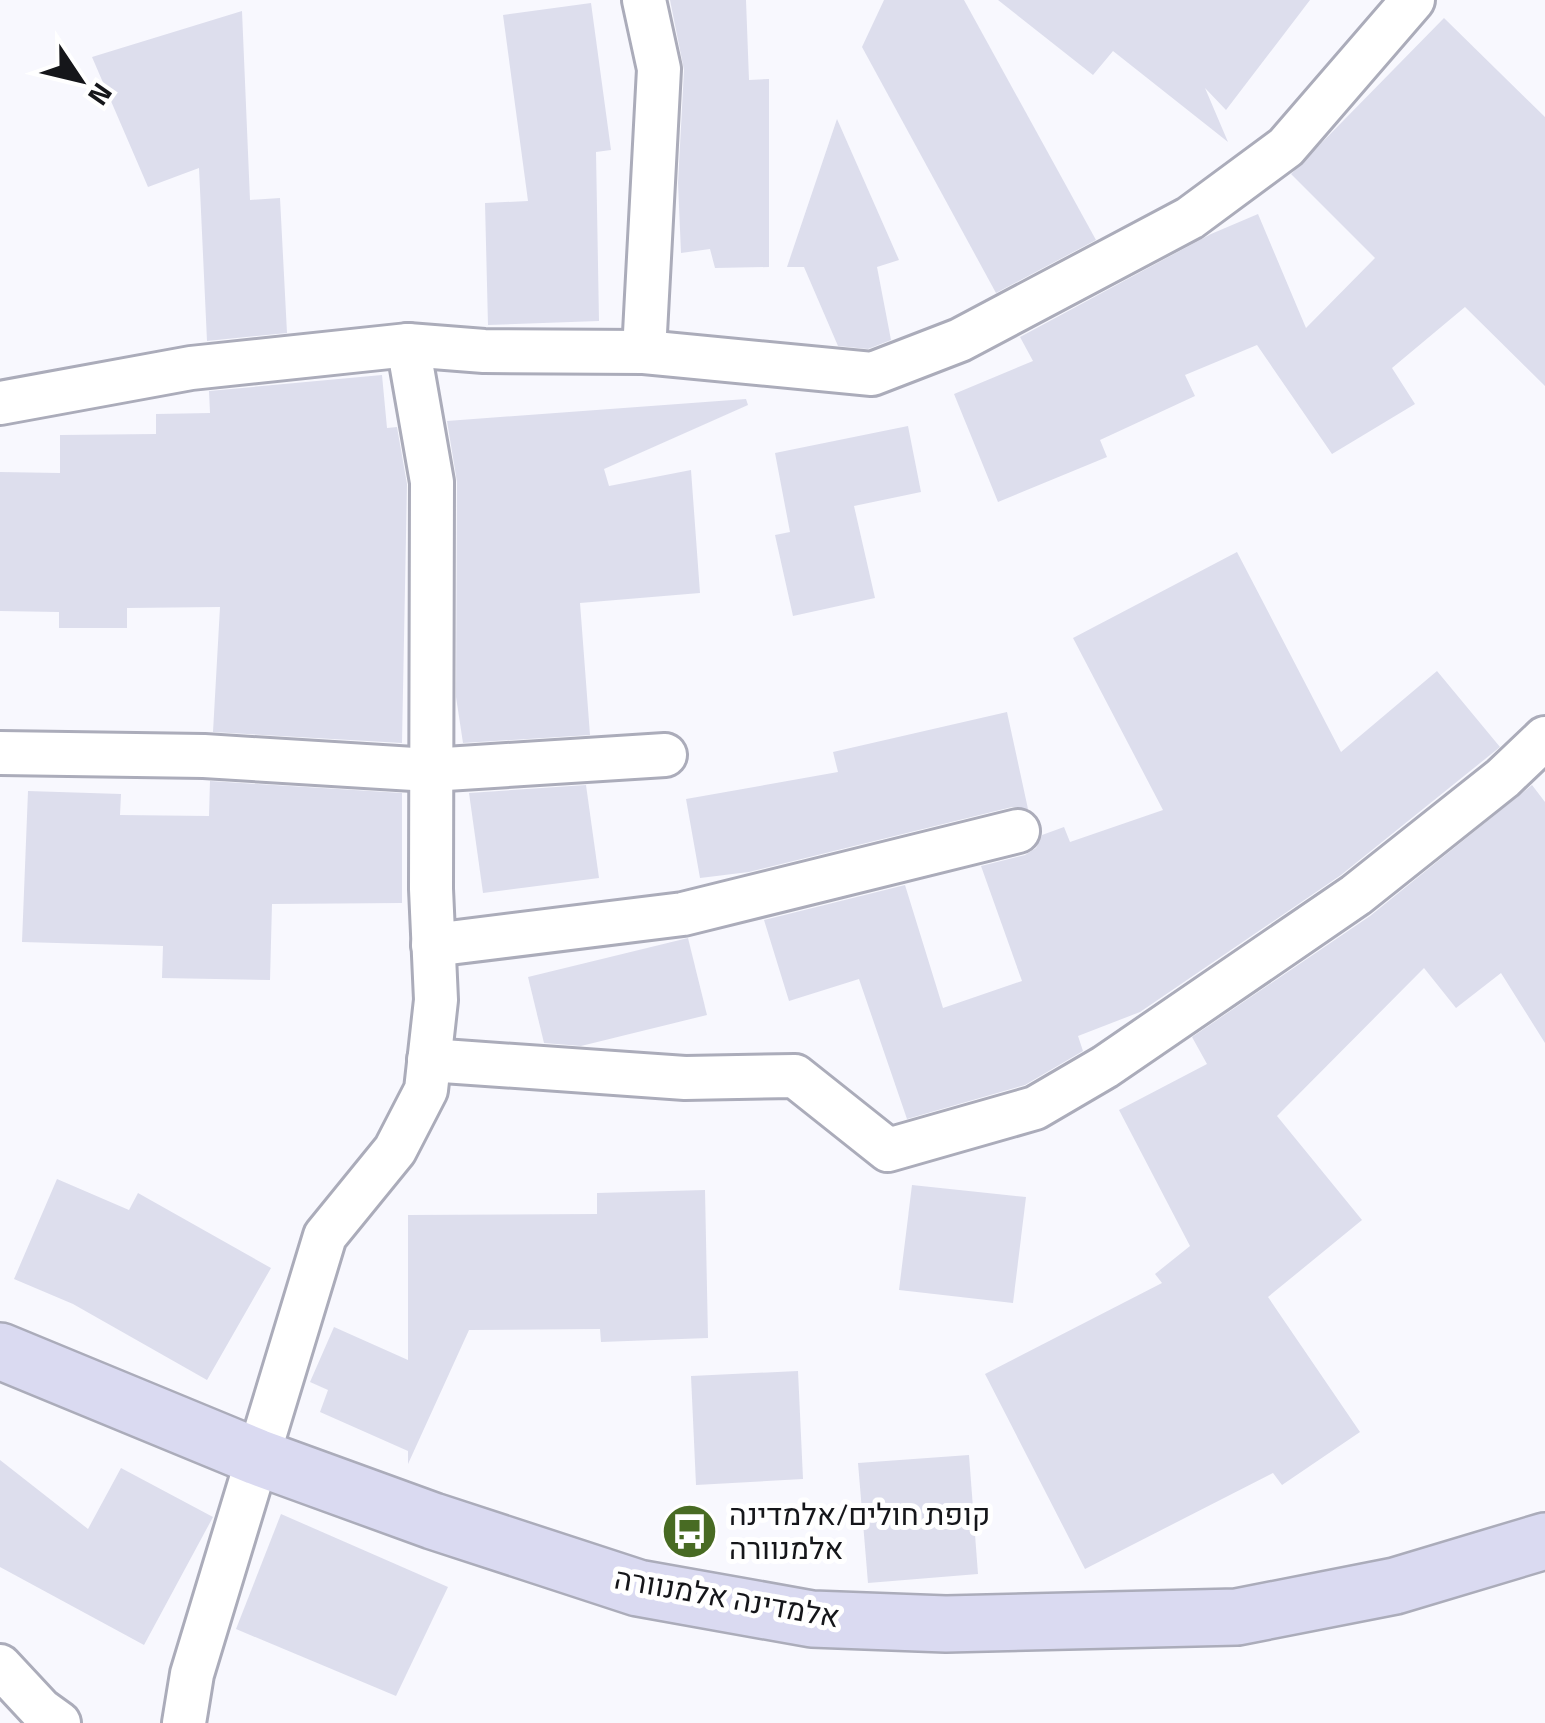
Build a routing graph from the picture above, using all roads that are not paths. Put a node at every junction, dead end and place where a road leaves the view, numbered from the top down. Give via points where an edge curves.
1 (644, 0) edge
2 (1413, 0) edge
3 (408, 345) junction
4 (644, 352) junction
5 (0, 403) edge
6 (1545, 738) edge
7 (0, 753) edge
8 (664, 755) dead end
9 (430, 770) junction
10 (1018, 831) dead end
11 (433, 945) junction
12 (429, 1060) junction
13 (0, 1351) edge
14 (257, 1458) junction
15 (1545, 1541) edge
16 (18, 1695) edge
17 (59, 1723) edge
18 (184, 1723) edge

1 - 4 street via 659,69
2 - 4 street via 1286,148 1190,218 960,340 872,374
3 - 4 street
3 - 5 street via 190,368
3 - 9 street via 432,482
6 - 12 street via 1356,895 1193,1011 1034,1108 888,1150 795,1076 685,1078
7 - 9 street via 204,756
8 - 9 street
9 - 11 street
10 - 11 street via 683,914
11 - 12 street
12 - 14 street via 426,1090 395,1150 326,1236
13 - 14 street, אלמדינה אלמנוורה
14 - 15 street, אלמדינה אלמנוורה via 638,1588 812,1619 946,1624 1236,1618 1395,1586
14 - 18 street via 192,1674
16 - 17 street

